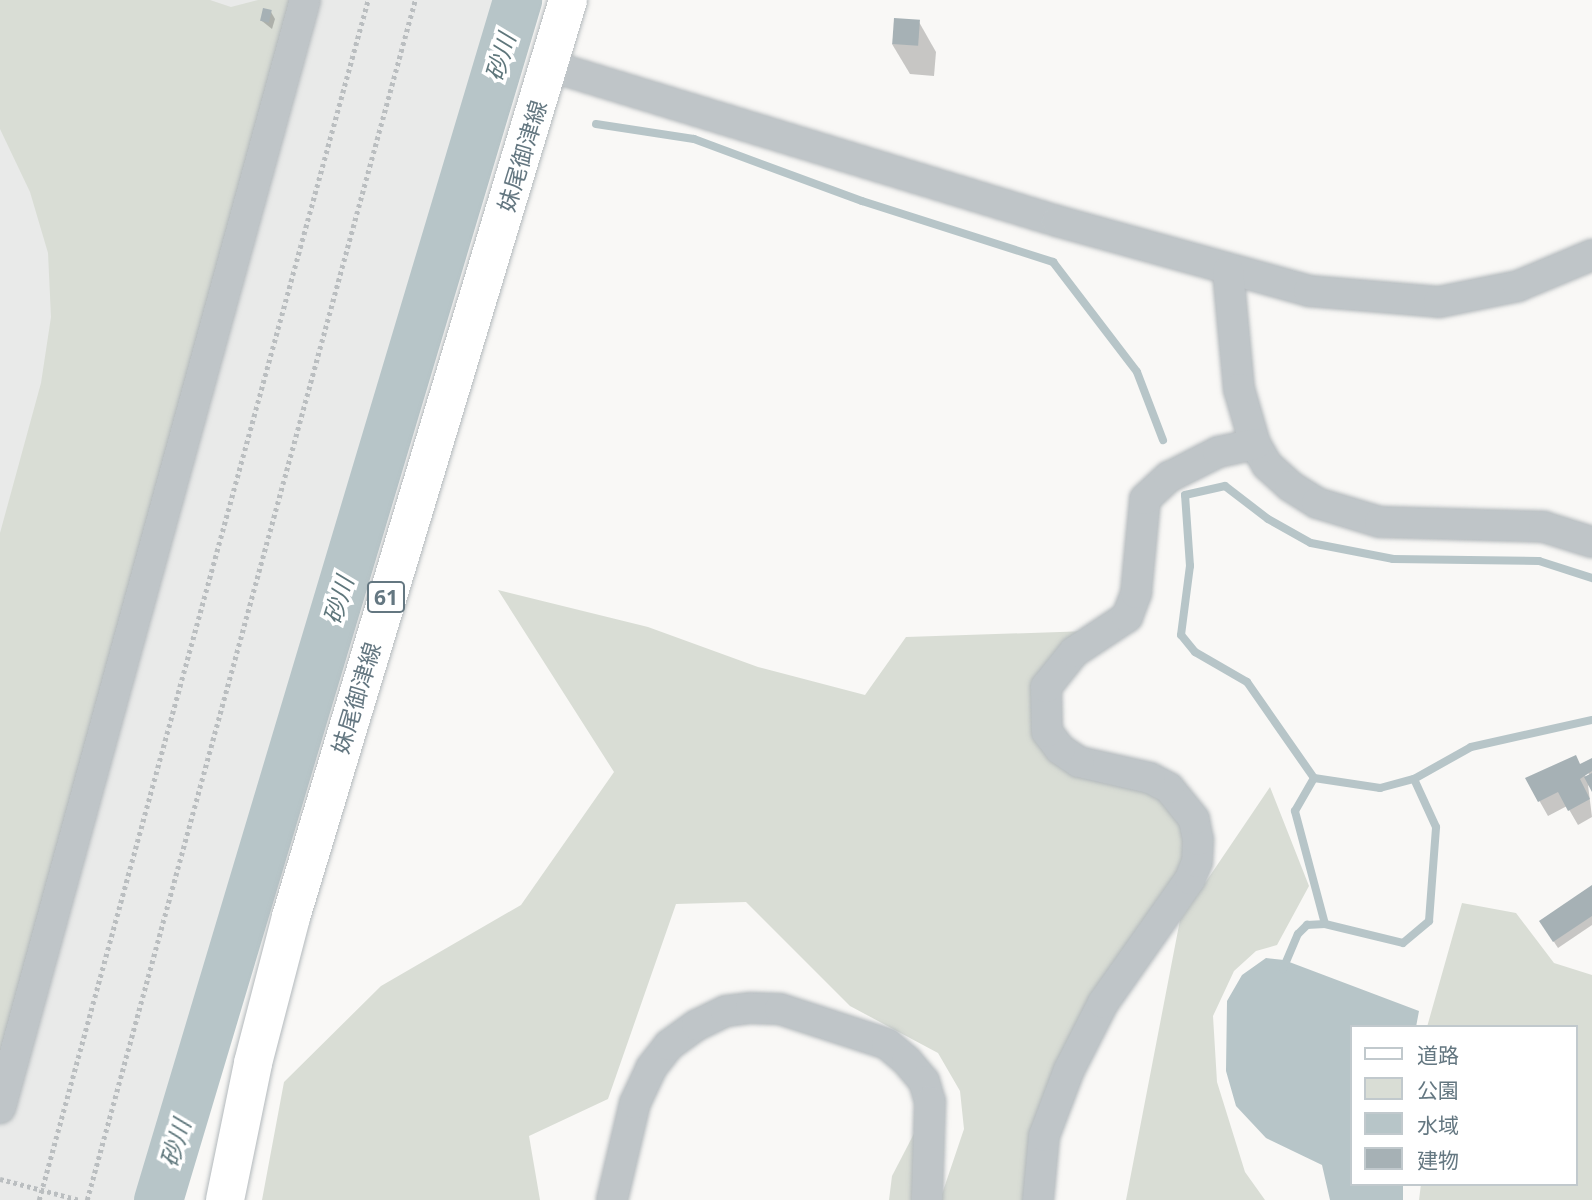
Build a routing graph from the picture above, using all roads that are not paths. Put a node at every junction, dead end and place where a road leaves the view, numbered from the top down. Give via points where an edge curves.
1 (305, 0) edge
2 (568, 0) edge
3 (550, 66) junction
4 (1592, 255) edge
5 (1228, 271) junction
6 (1255, 444) junction
7 (1592, 542) edge
8 (0, 1108) edge
9 (225, 1200) edge
10 (612, 1200) edge
11 (927, 1200) edge
12 (1038, 1200) edge

1 - 8 street
2 - 3 main road, 妹尾御津線 / 61
3 - 5 street
3 - 9 main road, 妹尾御津線 / 61 via 291,917 253,1063
4 - 5 street via 1518,286 1439,302 1309,292
5 - 6 street via 1239,388
6 - 7 street via 1267,465 1290,486 1318,503 1380,522 1544,527
6 - 12 street via 1218,452 1169,477 1145,499 1136,593 1127,617 1074,652 1046,687 1047,732 1060,749 1079,762 1150,778 1168,788 1189,810 1198,840 1190,879 1103,1003 1069,1070 1044,1136
10 - 11 street via 635,1102 651,1068 669,1045 696,1025 726,1011 751,1009 780,1009 887,1044 907,1061 924,1081 930,1102

